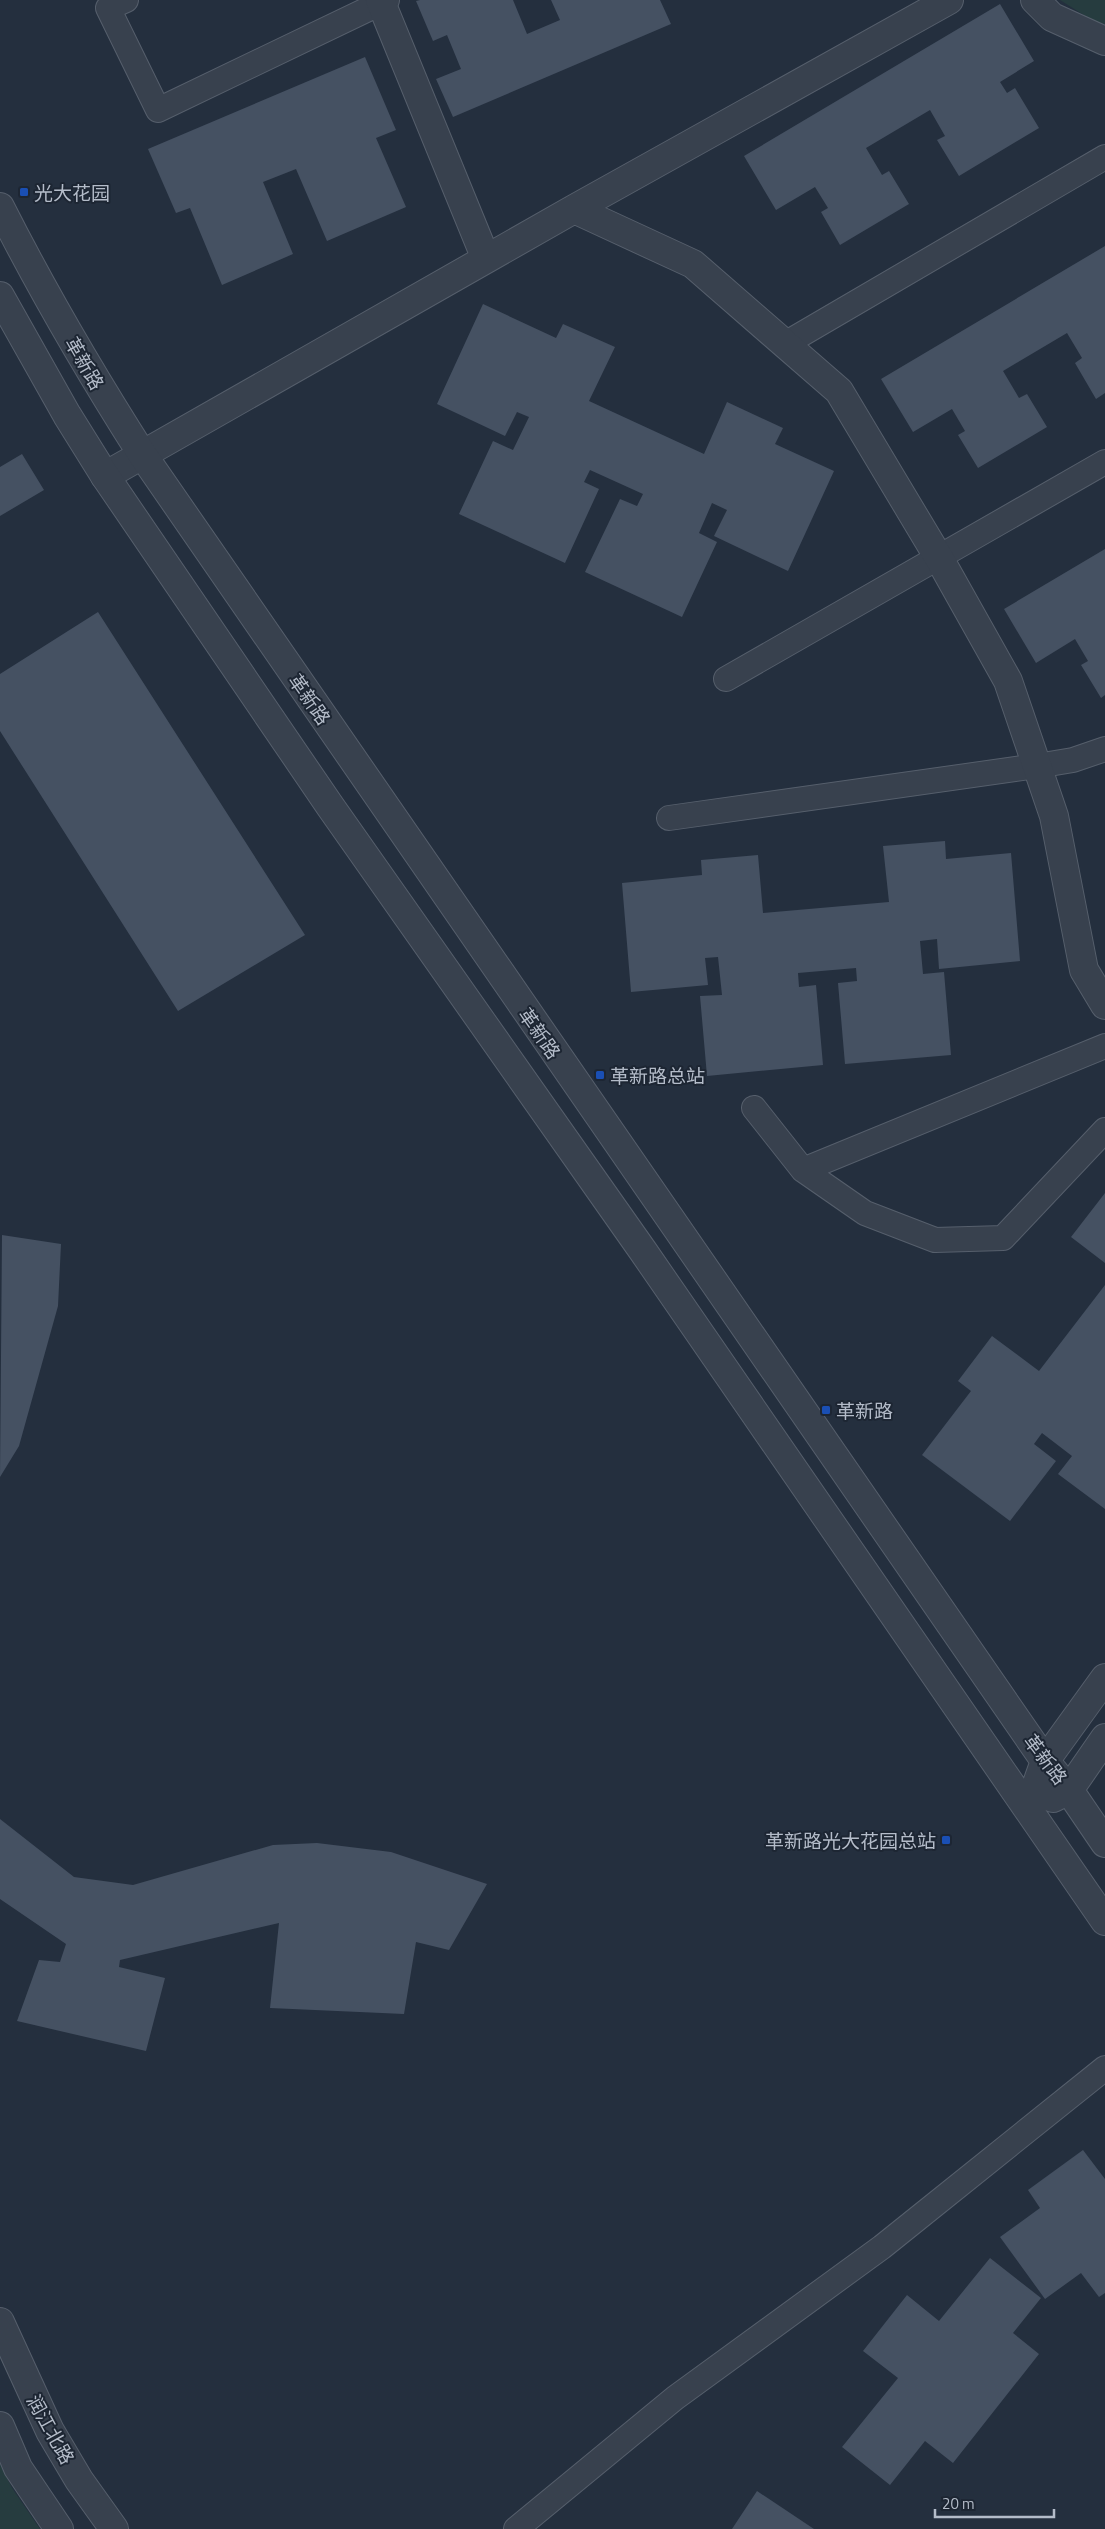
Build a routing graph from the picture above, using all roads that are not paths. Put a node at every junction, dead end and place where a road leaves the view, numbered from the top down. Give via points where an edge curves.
1 (126, 0) edge
2 (949, 0) edge
3 (1035, 0) edge
4 (383, 1) edge
5 (1105, 41) edge
6 (1105, 157) edge
7 (0, 207) edge
8 (574, 209) junction
9 (486, 259) junction
10 (0, 296) edge
11 (785, 344) junction
12 (142, 454) junction
13 (1105, 462) edge
14 (105, 476) junction
15 (939, 558) junction
16 (726, 679) dead end
17 (1105, 748) edge
18 (1037, 766) junction
19 (669, 818) dead end
20 (1105, 1005) edge
21 (1105, 1046) edge
22 (754, 1108) dead end
23 (1105, 1130) edge
24 (802, 1170) junction
25 (1105, 1678) edge
26 (1105, 1738) edge
27 (1044, 1760) junction
28 (1069, 1790) junction
29 (1028, 1809) junction
30 (1105, 1843) edge
31 (1105, 1921) edge
32 (1105, 2068) edge
33 (0, 2322) edge
34 (0, 2426) edge
35 (59, 2529) edge
36 (114, 2529) edge
37 (516, 2529) edge

1 - 4 lane via 108,8 158,110
2 - 8 street
3 - 5 street via 1052,17
4 - 9 street
6 - 11 lane
7 - 12 street, 革新路 via 94,380
8 - 9 street
8 - 11 street via 693,264
9 - 12 street
10 - 14 street
11 - 15 street via 839,391
12 - 14 street
12 - 27 street, 革新路
13 - 15 lane
14 - 29 street via 330,806 643,1251
15 - 16 lane
15 - 18 street via 1008,681
17 - 18 lane via 1073,760
18 - 19 lane
18 - 20 street via 1054,816 1084,970
21 - 24 lane
22 - 24 lane
23 - 24 lane via 1003,1238 935,1240 865,1213
25 - 27 street
26 - 28 street
27 - 28 street, 革新路
27 - 29 street
28 - 29 street
28 - 30 street, 革新路
29 - 31 street
32 - 37 lane via 882,2247 675,2398
33 - 36 street, 润江北路 via 50,2430
34 - 35 street via 18,2468

